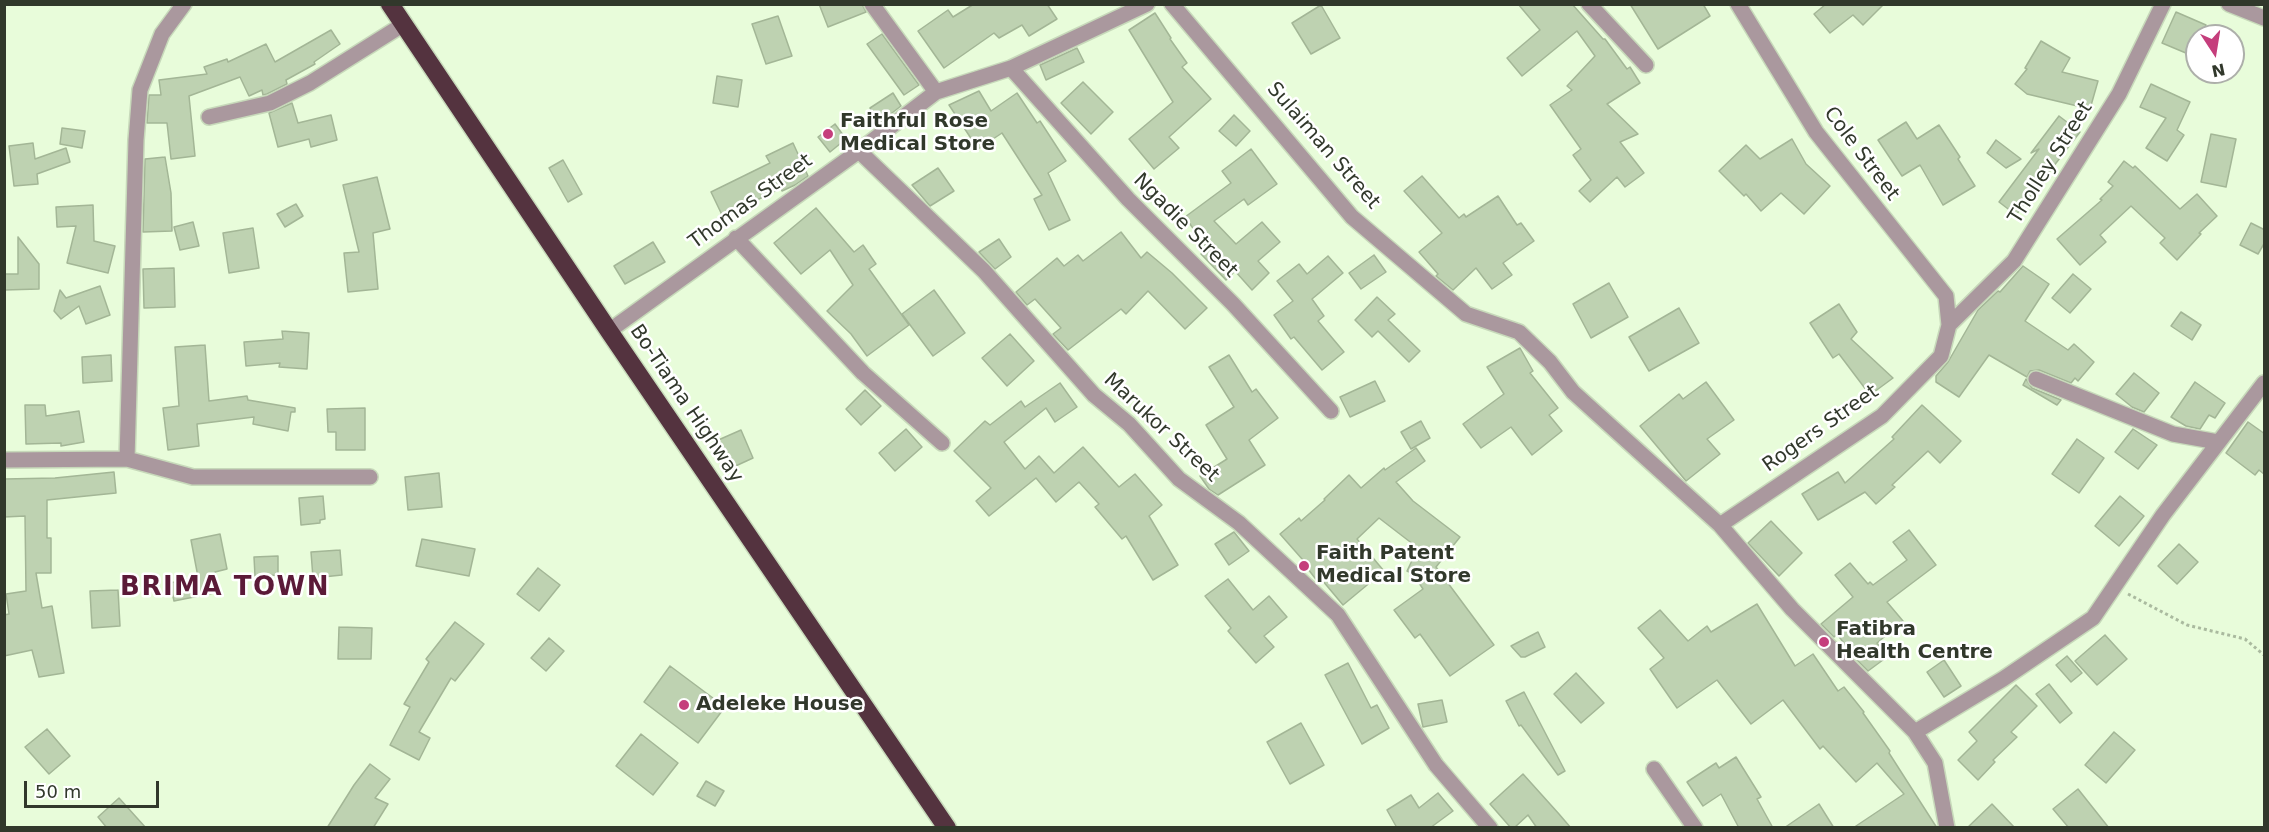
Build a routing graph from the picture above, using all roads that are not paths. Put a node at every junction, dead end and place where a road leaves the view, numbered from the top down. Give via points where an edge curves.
1 (184, 4) edge
2 (390, 4) edge
3 (872, 4) edge
4 (1147, 4) edge
5 (1172, 4) edge
6 (1589, 4) edge
7 (1738, 4) edge
8 (2163, 4) edge
9 (2229, 4) edge
10 (2265, 18) edge
11 (404, 24) junction
12 (1646, 65) dead end
13 (1011, 68) junction
14 (936, 92) junction
15 (209, 117) dead end
16 (859, 151) junction
17 (736, 238) junction
18 (1949, 325) junction
19 (609, 331) junction
20 (2036, 379) dead end
21 (2261, 390) edge
22 (1331, 411) dead end
23 (2218, 442) junction
24 (942, 443) dead end
25 (127, 459) junction
26 (4, 460) edge
27 (370, 477) dead end
28 (1720, 525) junction
29 (1915, 732) junction
30 (1654, 769) dead end
31 (947, 828) edge
32 (1490, 828) edge
33 (1695, 828) edge
34 (1947, 828) edge

1 - 25 street via 162,34 140,90
2 - 11 highway, Bo-Tiama Highway
3 - 14 street
4 - 13 street, Thomas Street
5 - 28 street, Sulaiman Street via 1352,217 1466,314 1519,332 1573,392
6 - 12 street
7 - 18 street, Cole Street via 1816,132 1946,296
8 - 18 street, Tholley Street via 2119,94 2014,261
9 - 10 street
11 - 15 street via 310,83 270,103
11 - 19 highway, Bo-Tiama Highway
13 - 14 street, Thomas Street
13 - 22 street, Ngadie Street via 1128,199 1233,304
14 - 16 street, Thomas Street
16 - 17 street, Thomas Street
16 - 32 street, Marukor Street via 984,271 1094,395 1129,424 1179,479 1239,523 1338,615 1436,765
17 - 19 street, Thomas Street
17 - 24 street via 863,373
18 - 28 street, Rogers Street via 1941,356 1882,416
19 - 31 highway, Bo-Tiama Highway
20 - 23 street via 2173,434
21 - 23 street
23 - 29 street via 2093,618
25 - 26 street
25 - 27 street via 193,477
28 - 29 street via 1792,609
29 - 34 street via 1935,763
30 - 33 street

